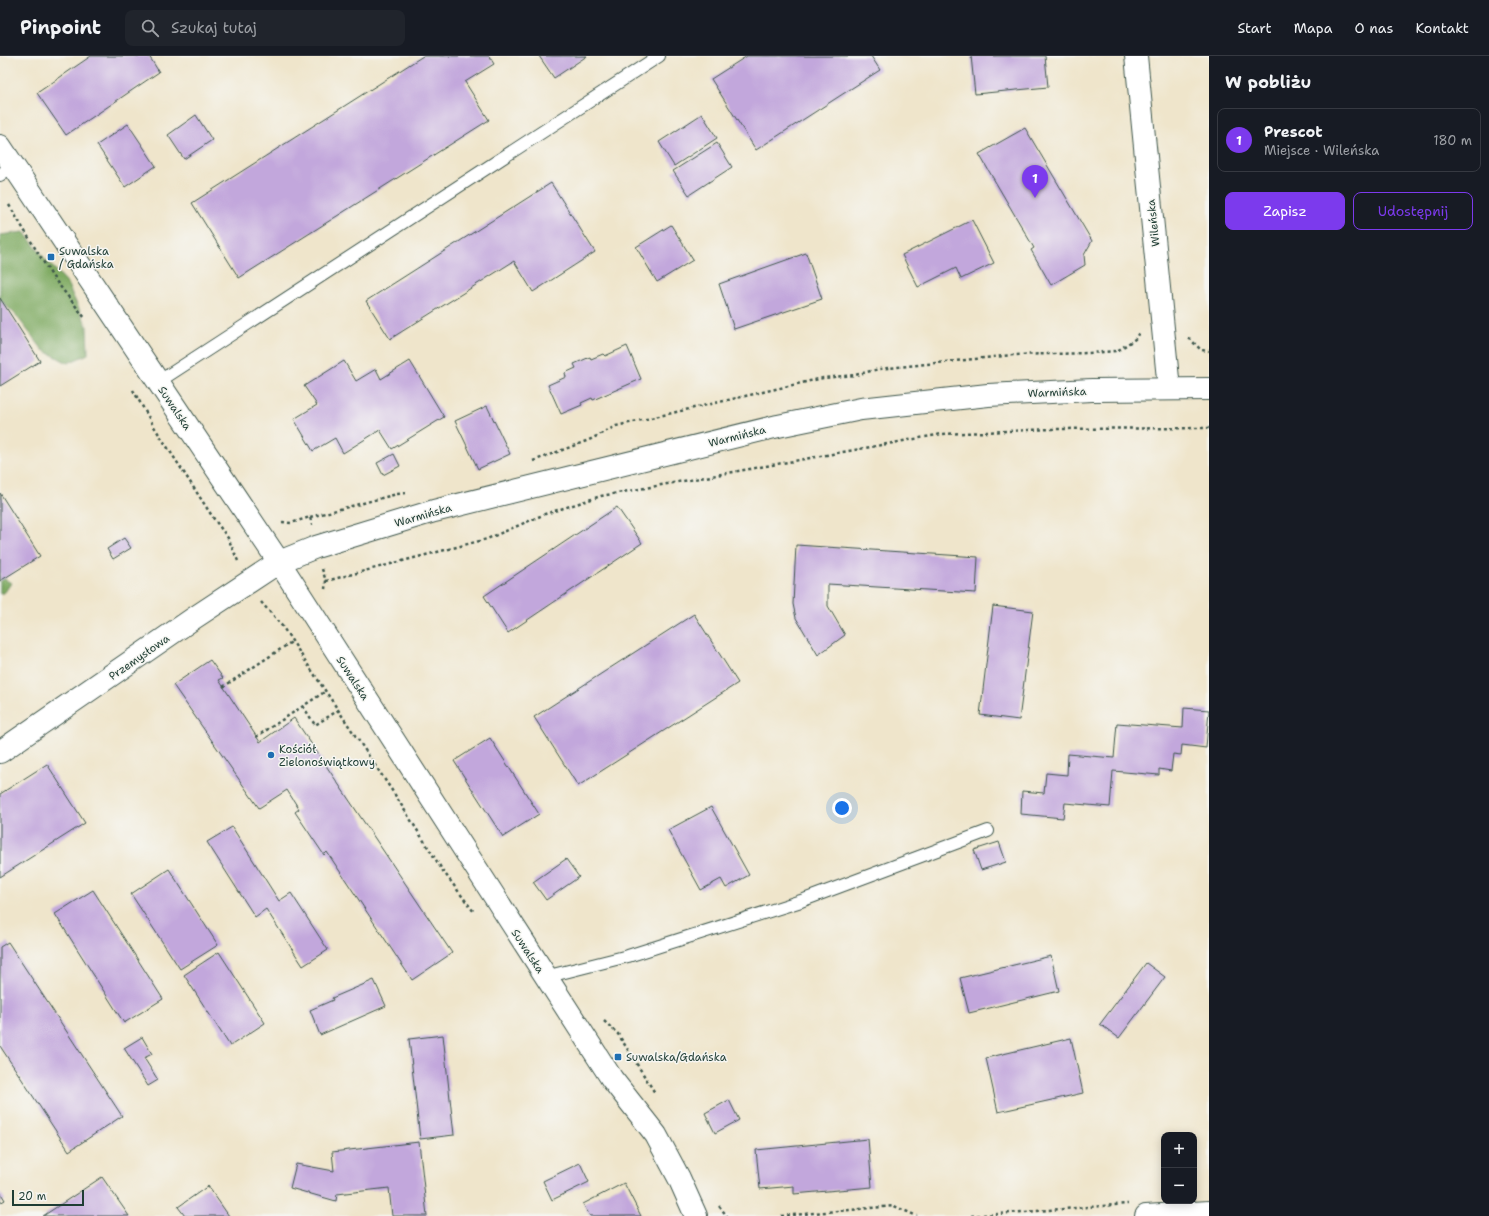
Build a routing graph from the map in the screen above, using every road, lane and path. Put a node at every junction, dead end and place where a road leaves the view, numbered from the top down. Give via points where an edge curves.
1 (659, 56) edge
2 (1136, 56) edge
3 (0, 146) edge
4 (6, 170) edge
5 (7, 201) dead end
6 (88, 321) dead end
7 (158, 382) junction
8 (132, 387) dead end
9 (1170, 389) junction
10 (1209, 389) edge
11 (1209, 428) edge
12 (279, 562) junction
13 (326, 581) dead end
14 (247, 582) junction
15 (293, 641) junction
16 (223, 687) dead end
17 (326, 691) junction
18 (303, 706) junction
19 (339, 710) junction
20 (286, 717) junction
21 (289, 722) dead end
22 (256, 737) dead end
23 (0, 752) edge
24 (988, 831) dead end
25 (476, 914) dead end
26 (545, 977) junction
27 (1139, 1210) edge
28 (1209, 1212) edge
29 (696, 1216) edge
30 (781, 1216) edge
31 (917, 1216) edge
32 (971, 1216) edge

1 - 7 lane
2 - 9 street, Wileńska
3 - 4 street, Suwalska
4 - 7 street, Suwalska
5 - 6 path via 52,276
7 - 12 street, Suwalska
8 - 14 path via 153,426 228,538
9 - 10 street, Warmińska
9 - 12 street, Warmińska via 988,395 861,409 778,426 434,511 316,547
11 - 13 path via 1051,429 942,434 601,496 545,514 487,539
12 - 14 street, Przemysłowa
12 - 26 street, Suwalska
14 - 15 path
14 - 23 street, Przemysłowa
15 - 16 path
15 - 17 path
17 - 18 path
17 - 19 path
18 - 19 path via 315,725
18 - 20 path
19 - 25 path via 443,871
20 - 21 path
20 - 22 path
24 - 26 lane via 801,901 628,956
26 - 29 street, Suwalska via 612,1079 656,1135
27 - 28 street
27 - 32 path
30 - 31 path via 894,1206

